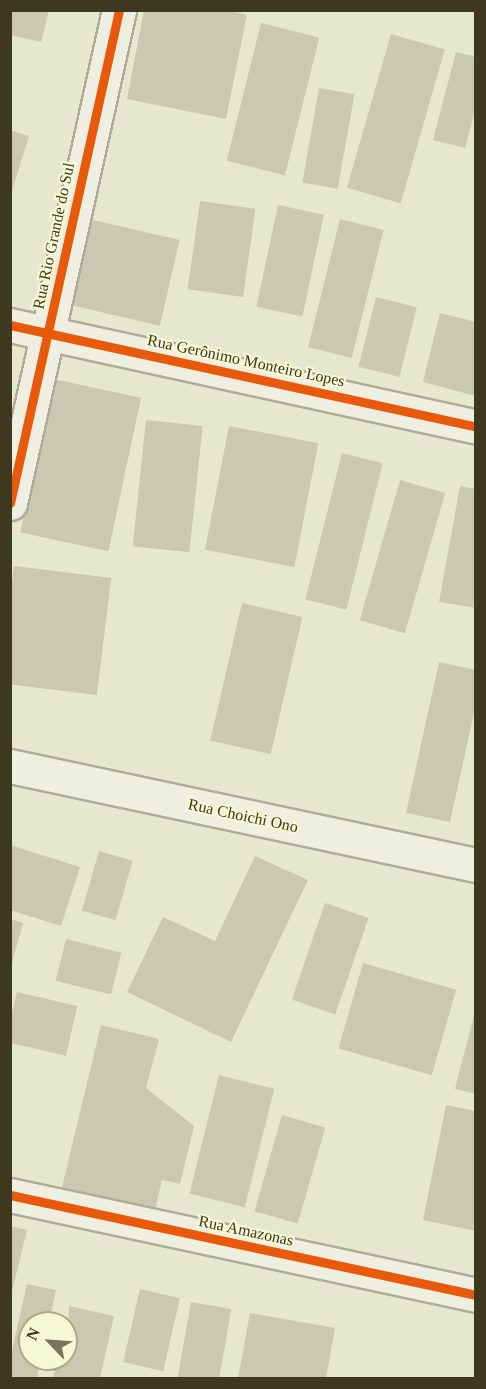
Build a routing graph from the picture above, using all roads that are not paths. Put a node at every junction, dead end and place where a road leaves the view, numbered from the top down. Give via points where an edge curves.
1 (119, 10) edge
2 (10, 325) edge
3 (49, 333) junction
4 (476, 427) edge
5 (10, 503) edge
6 (10, 766) edge
7 (476, 866) edge
8 (10, 1195) edge
9 (476, 1295) edge

1 - 3 street, Rua Rio Grande do Sul
2 - 3 street, Rua Gerônimo Monteiro Lopes
3 - 4 street, Rua Gerônimo Monteiro Lopes
3 - 5 street, Rua Rio Grande do Sul
6 - 7 street, Rua Choichi Ono
8 - 9 street, Rua Amazonas

